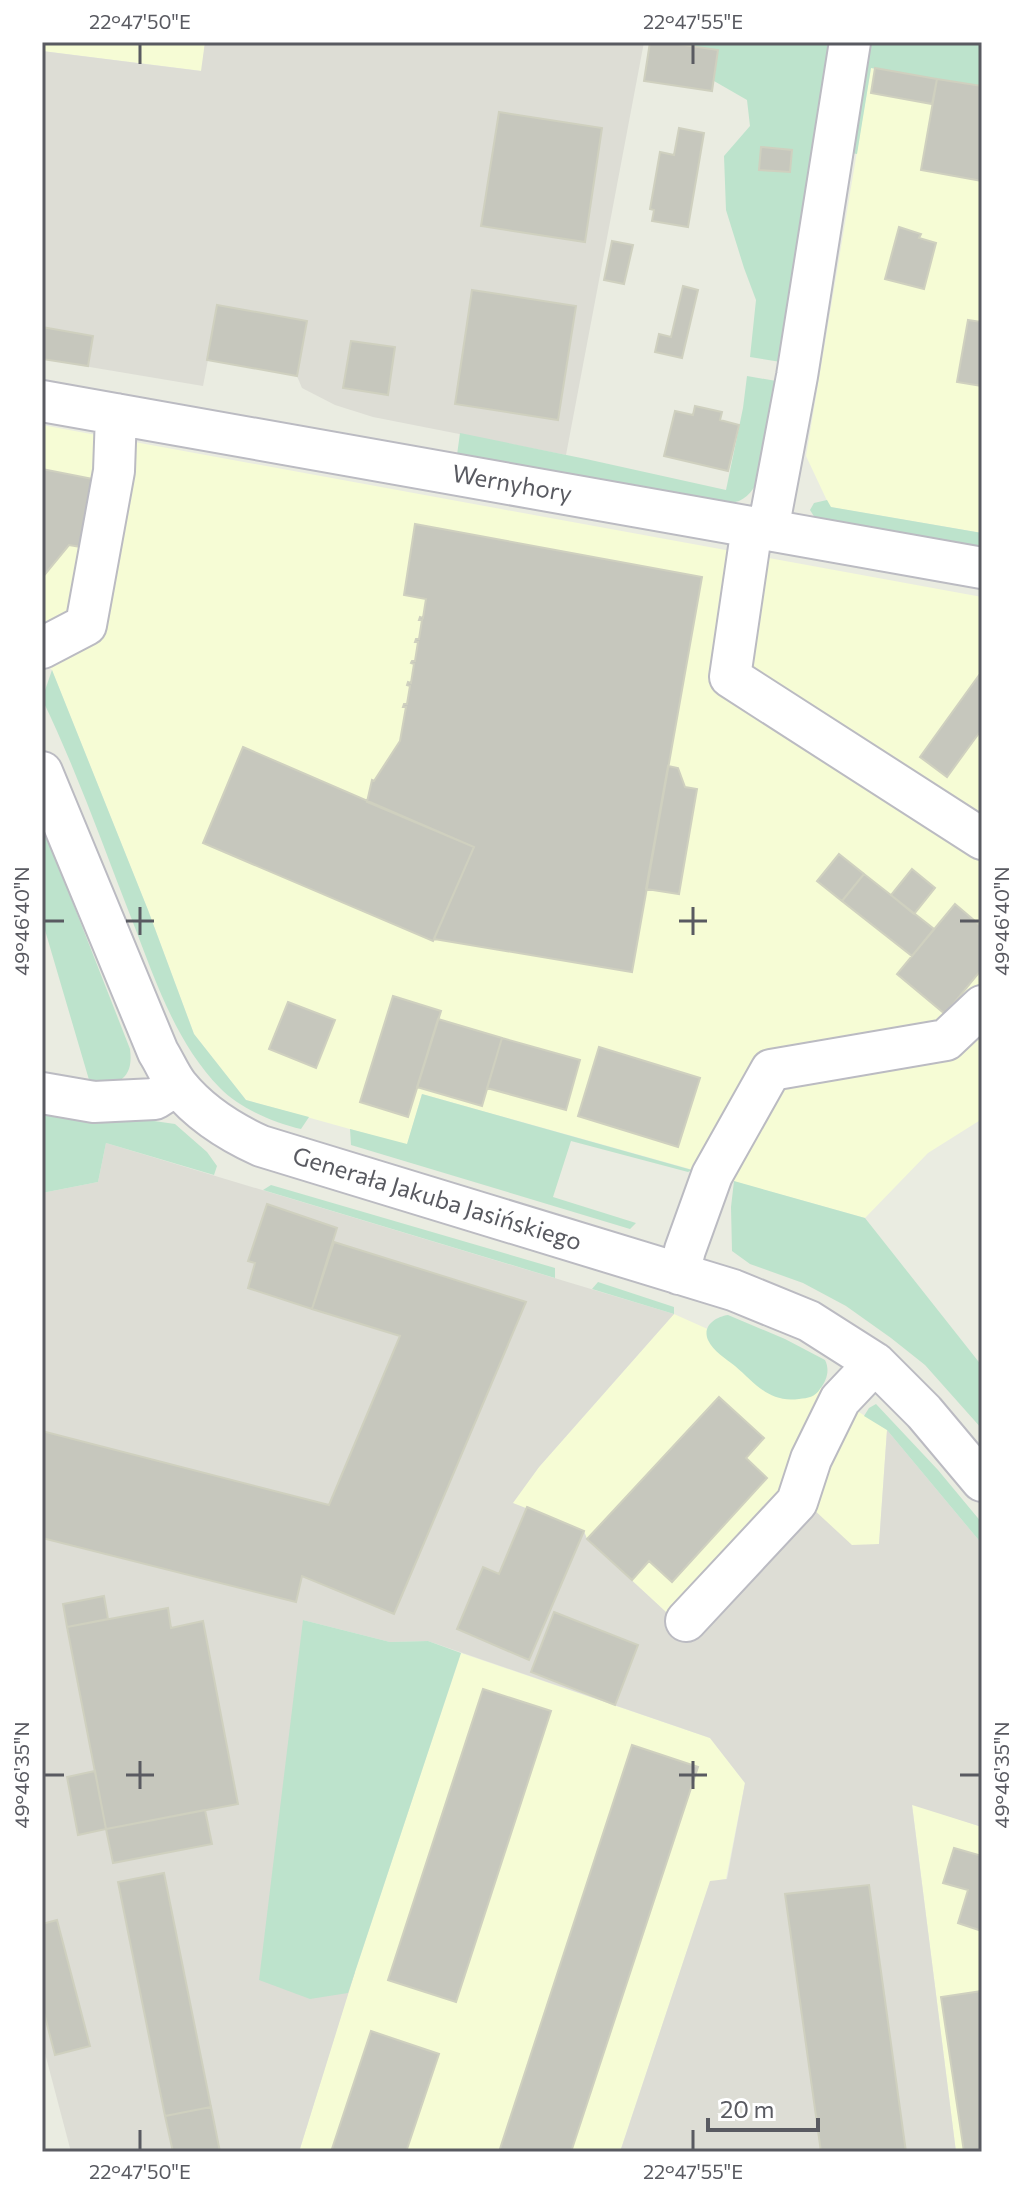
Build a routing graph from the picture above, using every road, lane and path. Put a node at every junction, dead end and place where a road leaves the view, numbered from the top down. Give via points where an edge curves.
1 (850, 42) edge
2 (42, 401) edge
3 (116, 414) junction
4 (760, 528) junction
5 (982, 568) edge
6 (42, 648) edge
7 (42, 772) edge
8 (982, 839) edge
9 (982, 1006) edge
10 (177, 1085) junction
11 (42, 1093) edge
12 (679, 1274) junction
13 (875, 1363) junction
14 (982, 1481) edge
15 (686, 1621) dead end

1 - 4 street via 797,376
2 - 3 street, Wernyhory
3 - 4 street, Wernyhory
3 - 6 street via 114,471 86,625
4 - 5 street, Wernyhory
4 - 8 street via 730,677
7 - 10 street, Generała Jakuba Jasińskiego via 158,1052
9 - 12 street via 946,1040 771,1070 712,1175
10 - 11 street via 155,1099 94,1102
10 - 12 street, Generała Jakuba Jasińskiego via 215,1121 261,1146
12 - 13 street, Generała Jakuba Jasińskiego via 809,1321
13 - 14 street, Generała Jakuba Jasińskiego
13 - 15 street via 840,1400 797,1502

